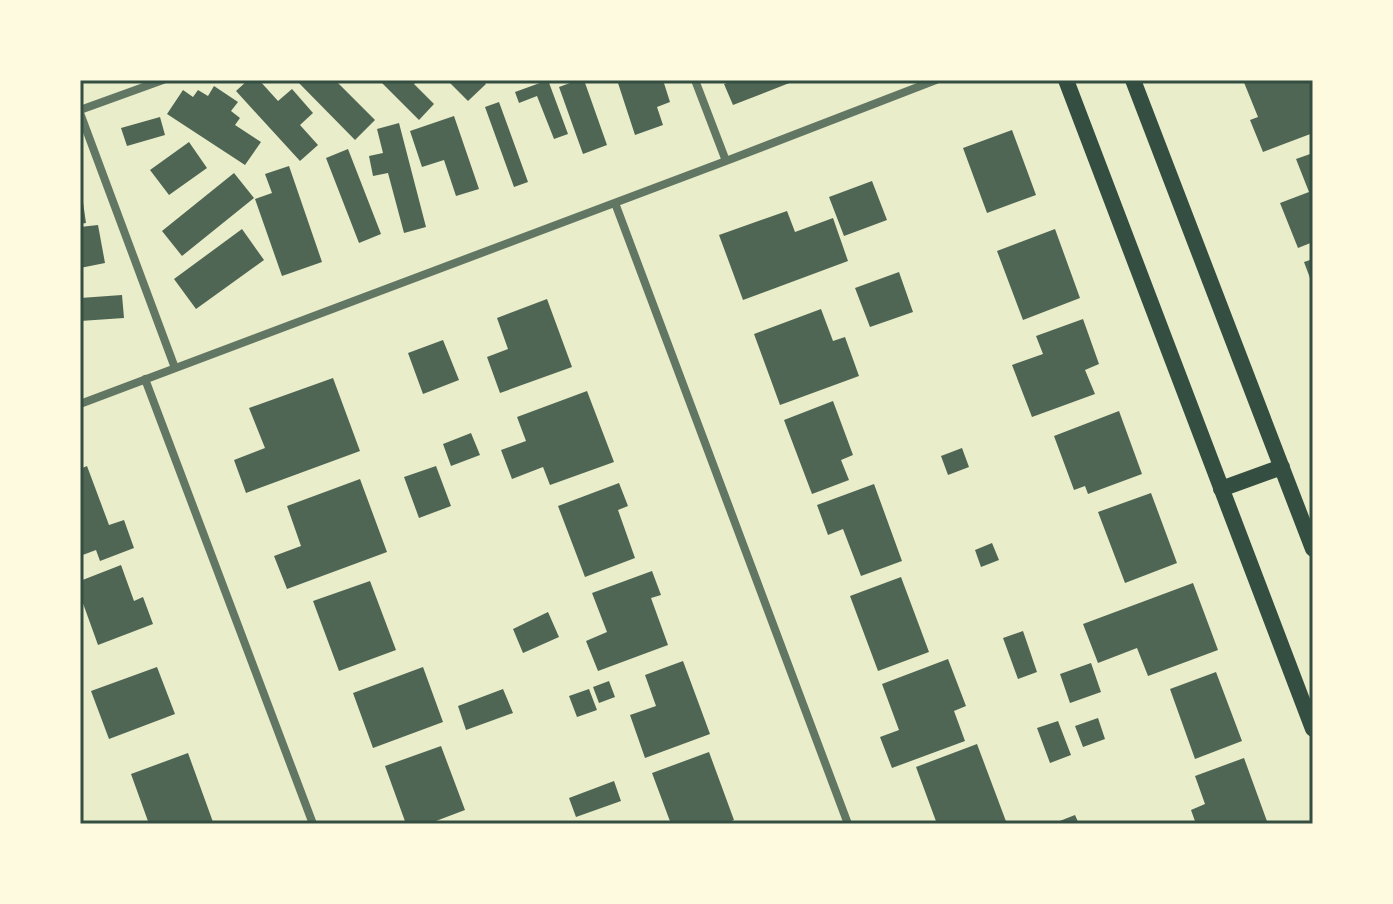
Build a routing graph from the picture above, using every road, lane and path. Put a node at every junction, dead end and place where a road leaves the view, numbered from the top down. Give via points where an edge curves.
1 (163, 80) edge
2 (695, 80) edge
3 (936, 80) edge
4 (1066, 80) edge
5 (1133, 80) edge
6 (80, 112) edge
7 (726, 161) junction
8 (615, 203) junction
9 (175, 368) junction
10 (145, 379) junction
11 (80, 404) edge
12 (1282, 467) junction
13 (1221, 489) junction
14 (1313, 549) edge
15 (1313, 729) edge
16 (313, 824) edge
17 (848, 824) edge

1 - 6 street
2 - 7 street
3 - 7 street
4 - 13 main road
5 - 12 main road
6 - 9 street
7 - 8 street
8 - 9 street
8 - 17 street
9 - 10 street
10 - 11 street
10 - 16 street
12 - 13 main road
12 - 14 main road
13 - 15 main road

